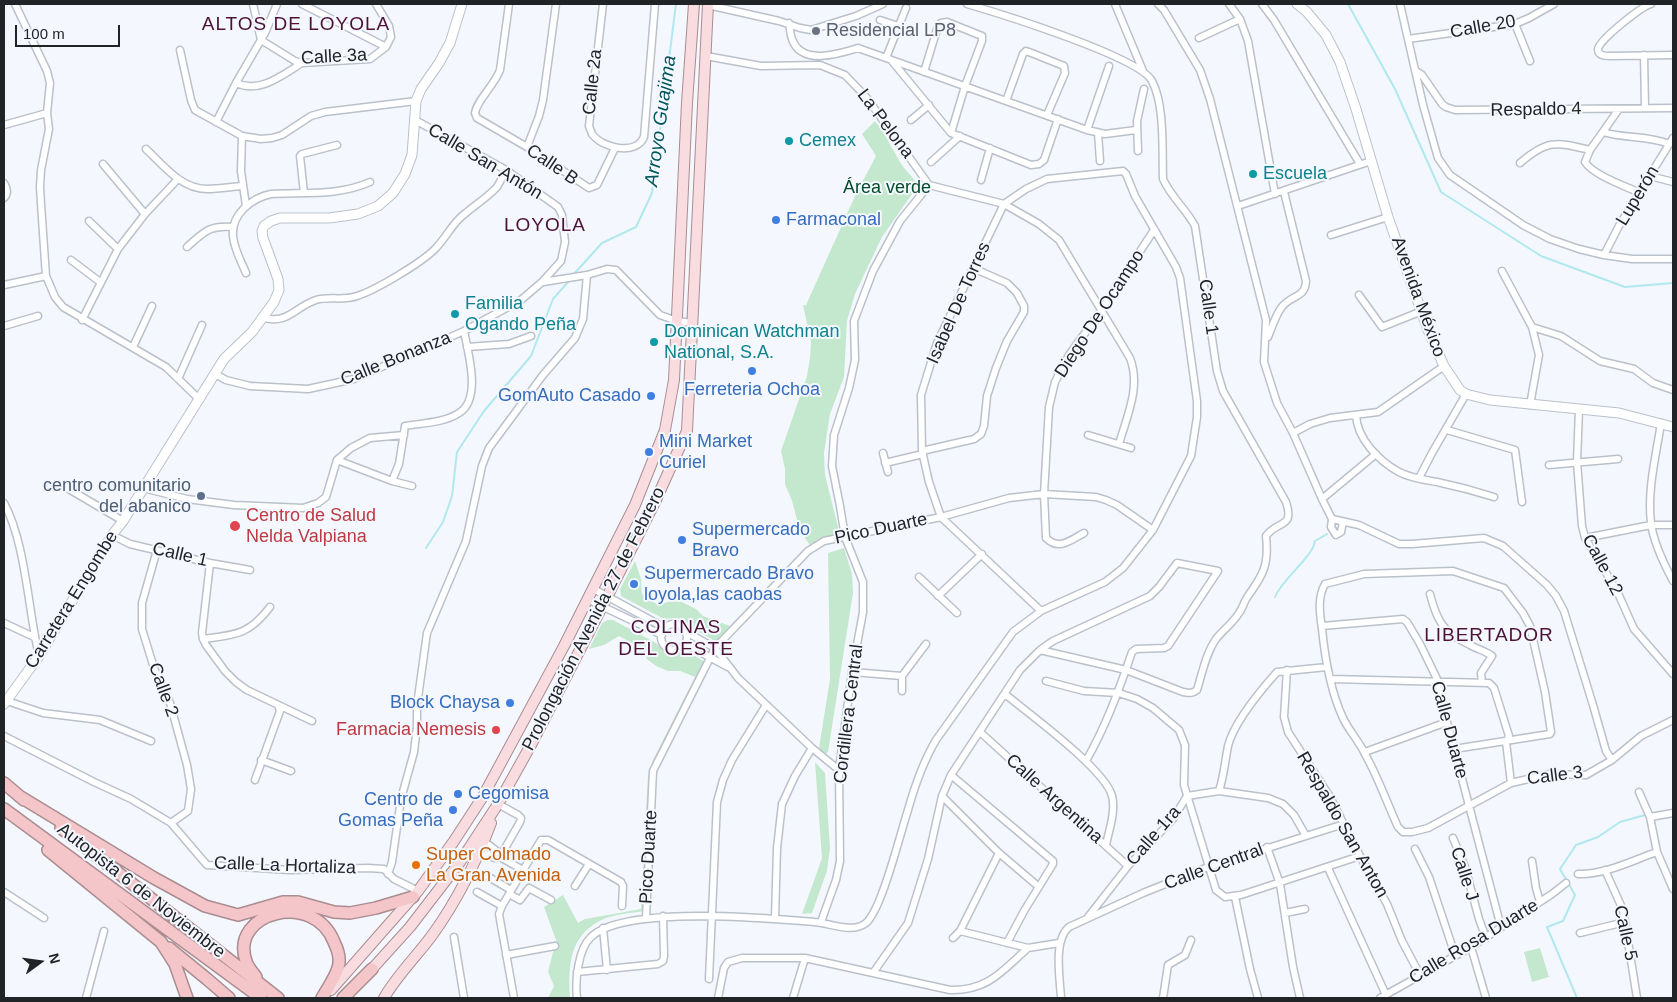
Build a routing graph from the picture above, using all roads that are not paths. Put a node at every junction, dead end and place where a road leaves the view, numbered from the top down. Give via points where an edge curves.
1 (16, 4) edge
2 (253, 4) edge
3 (276, 4) edge
4 (302, 4) edge
5 (376, 4) edge
6 (462, 4) edge
7 (509, 4) edge
8 (556, 4) edge
9 (603, 4) edge
10 (655, 4) edge
11 (694, 4) edge
12 (708, 4) edge
13 (882, 4) edge
14 (967, 4) edge
15 (992, 4) edge
16 (1114, 4) edge
17 (1158, 4) edge
18 (1229, 4) edge
19 (1262, 4) edge
20 (1297, 4) edge
21 (1400, 4) edge
22 (1554, 4) edge
23 (1651, 4) edge
24 (906, 8) dead end
25 (985, 9) junction
26 (1240, 19) junction
27 (880, 20) dead end
28 (789, 24) junction
29 (1515, 24) junction
30 (898, 26) junction
31 (1199, 38) dead end
32 (1408, 39) junction
33 (261, 40) junction
34 (386, 47) junction
35 (180, 50) dead end
36 (1644, 55) junction
37 (1673, 55) edge
38 (706, 56) junction
39 (889, 59) junction
40 (1530, 61) dead end
41 (302, 63) junction
42 (1109, 66) dead end
43 (1144, 71) junction
44 (1416, 71) junction
45 (924, 72) junction
46 (236, 84) junction
47 (965, 86) junction
48 (1144, 90) dead end
49 (416, 101) junction
50 (1006, 101) junction
51 (687, 103) junction
52 (702, 104) junction
53 (929, 105) junction
54 (1619, 108) junction
55 (1645, 108) junction
56 (1673, 108) edge
57 (47, 113) junction
58 (1047, 115) junction
59 (1058, 119) junction
60 (415, 120) junction
61 (911, 120) dead end
62 (216, 122) junction
63 (4, 125) edge
64 (1087, 130) junction
65 (1136, 130) junction
66 (1603, 132) junction
67 (951, 133) junction
68 (1098, 133) junction
69 (242, 136) junction
70 (960, 136) junction
71 (1671, 141) edge
72 (337, 145) dead end
73 (527, 147) junction
74 (615, 148) junction
75 (990, 148) junction
76 (146, 149) dead end
77 (1590, 150) junction
78 (1138, 151) dead end
79 (1100, 161) dead end
80 (1371, 161) junction
81 (931, 162) dead end
82 (1520, 163) dead end
83 (103, 164) dead end
84 (1360, 164) junction
85 (506, 170) junction
86 (1650, 176) junction
87 (178, 179) junction
88 (980, 180) dead end
89 (370, 182) dead end
90 (1673, 182) edge
91 (4, 183) edge
92 (929, 184) junction
93 (242, 186) junction
94 (1284, 192) junction
95 (304, 193) junction
96 (1640, 193) junction
97 (1275, 194) junction
98 (4, 198) edge
99 (1004, 204) junction
100 (246, 206) junction
101 (1238, 206) junction
102 (145, 214) junction
103 (1388, 217) junction
104 (89, 220) dead end
105 (233, 227) junction
106 (1154, 230) junction
107 (1331, 235) dead end
108 (187, 247) dead end
109 (118, 248) junction
110 (1604, 255) junction
111 (1673, 259) edge
112 (71, 260) dead end
113 (973, 268) junction
114 (1502, 271) dead end
115 (246, 273) dead end
116 (586, 275) junction
117 (46, 276) junction
118 (100, 282) junction
119 (542, 282) junction
120 (4, 284) edge
121 (1359, 295) dead end
122 (152, 306) dead end
123 (1101, 311) junction
124 (1422, 311) junction
125 (38, 316) dead end
126 (264, 318) junction
127 (82, 320) junction
128 (677, 322) junction
129 (692, 323) junction
130 (202, 324) dead end
131 (4, 326) edge
132 (1532, 327) junction
133 (464, 331) junction
134 (531, 336) dead end
135 (1266, 342) junction
136 (133, 347) junction
137 (467, 347) junction
138 (1444, 366) junction
139 (214, 374) junction
140 (178, 379) junction
141 (1673, 390) edge
142 (1466, 394) junction
143 (199, 399) junction
144 (1530, 405) junction
145 (1579, 409) junction
146 (1356, 415) junction
147 (1661, 424) junction
148 (1673, 426) edge
149 (1447, 430) junction
150 (1293, 433) junction
151 (404, 435) junction
152 (1088, 435) dead end
153 (1119, 444) junction
154 (1131, 448) dead end
155 (883, 453) dead end
156 (922, 453) junction
157 (1376, 454) junction
158 (1618, 459) dead end
159 (337, 460) junction
160 (1577, 462) junction
161 (885, 463) junction
162 (1549, 465) dead end
163 (888, 472) dead end
164 (1419, 478) junction
165 (392, 481) junction
166 (62, 485) dead end
167 (412, 486) dead end
168 (143, 488) junction
169 (1044, 494) junction
170 (1494, 496) dead end
171 (1322, 499) junction
172 (1522, 502) dead end
173 (4, 503) edge
174 (941, 517) junction
175 (1332, 519) junction
176 (123, 521) junction
177 (1343, 522) junction
178 (1651, 525) junction
179 (1673, 525) edge
180 (1153, 530) junction
181 (1084, 533) dead end
182 (112, 535) junction
183 (845, 537) junction
184 (1586, 538) junction
185 (157, 550) junction
186 (982, 554) junction
187 (210, 563) junction
188 (250, 570) dead end
189 (919, 578) dead end
190 (1673, 580) edge
191 (592, 588) junction
192 (1430, 594) dead end
193 (607, 596) junction
194 (938, 596) junction
195 (587, 599) junction
196 (270, 607) dead end
197 (602, 607) junction
198 (1041, 611) junction
199 (957, 613) dead end
200 (4, 623) edge
201 (1322, 626) junction
202 (663, 631) junction
203 (686, 632) junction
204 (34, 637) junction
205 (203, 639) junction
206 (685, 644) junction
207 (926, 644) dead end
208 (715, 648) junction
209 (1040, 650) junction
210 (39, 656) junction
211 (710, 658) junction
212 (729, 667) junction
213 (1327, 667) junction
214 (1126, 670) junction
215 (1287, 670) junction
216 (852, 672) junction
217 (1673, 674) edge
218 (902, 676) junction
219 (1331, 679) junction
220 (1046, 681) dead end
221 (1438, 681) junction
222 (1482, 683) junction
223 (902, 691) dead end
224 (1118, 693) junction
225 (1005, 694) junction
226 (4, 702) edge
227 (278, 705) junction
228 (766, 705) junction
229 (1673, 720) edge
230 (312, 721) dead end
231 (1447, 722) junction
232 (980, 732) junction
233 (4, 736) edge
234 (151, 741) dead end
235 (1506, 742) junction
236 (812, 748) junction
237 (1454, 749) junction
238 (1365, 752) junction
239 (261, 760) junction
240 (1612, 760) junction
241 (1086, 761) junction
242 (839, 770) junction
243 (291, 771) dead end
244 (951, 775) junction
245 (255, 780) dead end
246 (4, 783) edge
247 (1511, 783) junction
248 (1220, 791) junction
249 (1640, 792) dead end
250 (20, 796) junction
251 (942, 796) junction
252 (1187, 796) junction
253 (498, 804) junction
254 (1469, 806) junction
255 (4, 809) edge
256 (1673, 813) edge
257 (4, 814) edge
258 (1650, 817) junction
259 (171, 823) junction
260 (1344, 824) junction
261 (1306, 836) junction
262 (1453, 838) dead end
263 (484, 840) junction
264 (1106, 845) junction
265 (1267, 847) junction
266 (1415, 849) dead end
267 (479, 851) junction
268 (1657, 852) junction
269 (999, 853) junction
270 (1360, 856) junction
271 (500, 857) junction
272 (1532, 861) dead end
273 (589, 864) junction
274 (1128, 866) junction
275 (1208, 867) junction
276 (1328, 868) junction
277 (523, 870) junction
278 (1606, 870) junction
279 (388, 874) junction
280 (1578, 874) dead end
281 (486, 876) dead end
282 (1566, 883) dead end
283 (1280, 884) junction
284 (575, 886) dead end
285 (1039, 887) junction
286 (1673, 889) edge
287 (4, 892) edge
288 (477, 892) dead end
289 (510, 892) junction
290 (416, 894) junction
291 (1235, 897) junction
292 (551, 900) dead end
293 (1540, 902) junction
294 (502, 906) junction
295 (622, 906) dead end
296 (1306, 909) dead end
297 (1285, 913) junction
298 (663, 916) junction
299 (712, 917) junction
300 (44, 918) dead end
301 (646, 918) junction
302 (1087, 918) junction
303 (775, 919) junction
304 (821, 922) junction
305 (1625, 922) junction
306 (1501, 927) junction
307 (603, 928) junction
308 (104, 931) dead end
309 (960, 931) junction
310 (1580, 933) dead end
311 (454, 937) dead end
312 (953, 938) dead end
313 (1486, 938) junction
314 (1191, 940) dead end
315 (161, 942) junction
316 (1007, 943) junction
317 (1059, 943) junction
318 (555, 946) dead end
319 (1471, 947) junction
320 (1028, 948) junction
321 (506, 955) junction
322 (1454, 955) junction
323 (805, 958) junction
324 (372, 969) junction
325 (607, 970) junction
326 (577, 972) junction
327 (873, 973) junction
328 (1420, 975) junction
329 (709, 979) dead end
330 (262, 993) edge
331 (1383, 997) edge
332 (86, 998) edge
333 (187, 998) edge
334 (229, 998) edge
335 (278, 998) edge
336 (322, 998) edge
337 (343, 998) edge
338 (349, 998) edge
339 (384, 998) edge
340 (464, 998) edge
341 (514, 998) edge
342 (577, 998) edge
343 (718, 998) edge
344 (793, 998) edge
345 (1061, 998) edge
346 (1163, 998) edge
347 (1258, 998) edge
348 (1300, 998) edge
349 (1486, 998) edge
350 (1637, 998) edge

1 - 57 street via 47,71 50,92
2 - 33 street
3 - 33 street
4 - 34 street
5 - 34 street via 390,32
6 - 49 street, Carretera Engombe via 450,44
7 - 73 street, Calle B via 500,70 475,113 478,118
8 - 73 street via 540,116
9 - 74 street, Calle 2a via 589,126 592,134
10 - 74 street via 644,136 637,146
11 - 51 main road, Prolongación Avenida 27 de Febrero
12 - 28 street
12 - 38 main road, Prolongación Avenida 27 de Febrero
13 - 28 street via 811,30
14 - 25 street
15 - 25 street
16 - 43 street, Calle 1
17 - 101 street via 1200,70
18 - 26 street
19 - 84 street
20 - 80 street, Avenida México via 1317,24 1333,48
21 - 32 street, Respaldo 4
22 - 29 street, Calle 20
23 - 36 street via 1639,10 1604,41 1598,52 1610,56
24 - 30 street
25 - 43 street via 1071,38
26 - 31 street
26 - 97 street via 1248,41
27 - 30 street
28 - 39 street via 792,40 811,56 827,56 858,48
29 - 32 street, Calle 20
29 - 40 street
30 - 39 street
32 - 44 street, Respaldo 4
33 - 41 street, Calle 3a
33 - 46 street
34 - 41 street, Calle 3a via 370,59
35 - 62 street via 195,110
36 - 37 street
36 - 55 street
38 - 52 main road, Prolongación Avenida 27 de Febrero
38 - 92 street, La Pelona via 761,66 820,65 845,75 868,98
39 - 45 street
39 - 53 street
41 - 46 street via 262,86 245,88
42 - 64 street
43 - 214 street, Calle 1 via 1152,79 1158,96 1163,179 1194,226 1223,391 1289,511 1284,524 1266,536 1266,568 1239,614 1215,640 1197,690 1190,694
44 - 54 street, Respaldo 4 via 1442,104 1455,110
44 - 110 street, Respaldo 4 via 1438,158 1450,175 1523,225 1579,249
45 - 47 street
45 - 47 street via 938,26 947,22 982,36
46 - 62 street
47 - 50 street
47 - 67 street
48 - 65 street
49 - 60 street, Carretera Engombe
49 - 69 street via 325,112 311,116 272,138 261,140
50 - 58 street
50 - 58 street via 1023,54 1030,52 1066,69
51 - 52 main road
51 - 128 main road, Prolongación Avenida 27 de Febrero
52 - 129 main road, Prolongación Avenida 27 de Febrero
53 - 61 street
53 - 67 street
54 - 55 street, Respaldo 4
54 - 66 street
55 - 56 street, Respaldo 4
57 - 63 street
57 - 117 street via 49,129 40,187
58 - 59 street
59 - 64 street
59 - 75 street via 1044,160 1039,164 1031,165
60 - 85 street, Calle San Antón
60 - 126 street, Carretera Engombe via 412,156 405,174 393,193 378,206 358,214 329,218 280,218 264,226 263,238 279,290
62 - 69 street
64 - 68 street
65 - 68 street
65 - 78 street
66 - 71 street
66 - 77 street
67 - 70 street
68 - 79 street
69 - 93 street
70 - 75 street
70 - 81 street
71 - 86 street, Luperón
72 - 95 street via 300,156
73 - 74 street, Calle B via 589,188 597,185
75 - 88 street
76 - 87 street
77 - 82 street via 1552,144 1533,152
77 - 96 street via 1585,162 1588,166
80 - 84 street
80 - 103 street, Avenida México
83 - 102 street
84 - 94 street
85 - 119 street, Calle San Antón via 558,207 562,215 565,242 561,261
85 - 126 street via 496,187 458,220 436,248 376,288 340,300 327,297 316,300 283,318
86 - 90 street
86 - 96 street, Luperón
87 - 93 street via 205,190
87 - 102 street
89 - 95 street via 344,191
91 - 98 street via 7,193
92 - 99 street
92 - 183 street, Cordillera Central via 900,221 873,271 854,321 855,360 834,435 832,466
93 - 100 street
94 - 97 street
94 - 135 street via 1306,289 1287,301
95 - 100 street via 263,196
96 - 110 street, Luperón
97 - 101 street
99 - 106 street, Isabel De Torres via 1047,179 1122,171
99 - 113 street, Isabel De Torres
99 - 123 street via 1059,240
100 - 105 street
101 - 135 street via 1266,320
102 - 109 street
103 - 107 street
103 - 124 street, Avenida México
104 - 109 street
105 - 108 street via 206,230
105 - 115 street via 235,248
106 - 123 street, Diego De Ocampo
106 - 180 street via 1180,278 1197,417 1191,456
109 - 118 street
110 - 111 street, Respaldo 4
112 - 118 street
113 - 156 street, Isabel De Torres via 937,343 922,395
113 - 156 street via 1007,283 1017,293 1024,312 996,368 987,396 981,434 974,439
114 - 132 street
116 - 119 street
116 - 128 street via 616,270 655,312
116 - 279 street via 583,318 575,338 489,448 482,466 466,541 427,633 414,752 401,799
117 - 120 street
117 - 127 street via 59,303
118 - 127 street
119 - 133 street, Calle Bonanza via 521,300
121 - 124 street via 1382,327
122 - 136 street
123 - 153 street via 1135,370 1135,390
123 - 169 street, Diego De Ocampo via 1069,355 1055,382 1049,407
124 - 138 street, Avenida México
125 - 131 street
126 - 139 street, Carretera Engombe via 224,359
127 - 136 street
128 - 129 street
128 - 191 main road, Prolongación Avenida 27 de Febrero via 674,380 665,430 635,505
129 - 193 main road, Prolongación Avenida 27 de Febrero via 687,431
130 - 140 street
132 - 141 street via 1561,336 1600,361 1634,369 1653,383
132 - 144 street via 1539,355
133 - 137 street
133 - 139 street, Calle Bonanza via 354,379 308,389 250,386
134 - 137 street via 509,344
135 - 150 street via 1264,362 1277,403
136 - 140 street via 166,367
137 - 151 street via 472,383 465,408 445,419 405,426
138 - 142 street, Avenida México
138 - 146 street via 1378,412
139 - 143 street, Carretera Engombe
140 - 143 street
142 - 144 street
142 - 149 street
143 - 168 street, Carretera Engombe
144 - 145 street
145 - 147 street via 1619,413
145 - 160 street, Calle 12
146 - 150 street via 1323,420
146 - 157 street via 1362,437
147 - 148 street
147 - 178 street via 1650,498
149 - 164 street
149 - 172 street via 1515,450
150 - 171 street
151 - 159 street via 370,438
151 - 165 street
152 - 153 street
153 - 154 street
155 - 161 street
156 - 161 street
156 - 174 street, Isabel De Torres
157 - 164 street via 1400,472
157 - 171 street
158 - 160 street
159 - 165 street
159 - 168 street via 326,497 318,504 303,508 187,499
160 - 162 street
160 - 184 street, Calle 12 via 1582,526
161 - 163 street
164 - 170 street
165 - 167 street
166 - 176 street
168 - 176 street, Carretera Engombe
169 - 174 street, Pico Duarte via 1009,498
169 - 180 street, Pico Duarte via 1106,500 1117,504
169 - 181 street, Diego De Ocampo via 1045,533 1051,543 1064,544
171 - 175 street
173 - 204 street via 17,539
174 - 183 street, Pico Duarte
174 - 186 street, Isabel De Torres
175 - 177 street
175 - 177 street via 1331,527 1336,534 1341,532
176 - 182 street, Carretera Engombe
177 - 240 street via 1359,525 1399,544 1484,538 1503,546 1547,585 1564,611 1604,746
178 - 179 street
178 - 184 street
178 - 190 street
180 - 198 street via 1123,568 1104,582
182 - 185 street, Calle 1 via 130,544
182 - 210 street, Carretera Engombe
183 - 208 street, Pico Duarte via 824,541 808,551
183 - 216 street, Cordillera Central via 863,582 863,612
184 - 217 street, Calle 12 via 1617,591 1634,629
185 - 187 street, Calle 1
185 - 259 street, Calle 2 via 142,603 142,630 170,703 191,789 188,811
186 - 194 street
186 - 198 street, Isabel De Torres
187 - 188 street, Calle 1
187 - 205 street
189 - 194 street
191 - 193 street
191 - 195 main road, Prolongación Avenida 27 de Febrero
192 - 222 street via 1434,611 1447,632 1492,656 1481,673
193 - 197 main road, Prolongación Avenida 27 de Febrero
193 - 202 street
194 - 199 street
195 - 197 street
195 - 290 main road, Prolongación Avenida 27 de Febrero via 482,798
196 - 205 street via 260,620 240,633
197 - 202 street
197 - 253 main road, Prolongación Avenida 27 de Febrero
198 - 304 street via 1005,641 927,756 881,897 870,918 864,924 847,928
200 - 204 street
201 - 213 street
201 - 221 street, Calle Duarte via 1403,619 1420,644
201 - 235 street via 1319,606 1324,584 1364,574 1453,571 1501,586 1530,626 1551,732
202 - 203 street via 668,625 677,624
202 - 206 street via 662,642 671,650
203 - 206 street
203 - 208 street
204 - 210 street
205 - 227 street via 236,682
206 - 211 street
207 - 218 street
208 - 211 street, Pico Duarte
208 - 212 street
209 - 214 street
209 - 214 street via 1150,596 1177,563 1218,572 1171,643 1164,648 1133,650
209 - 225 street via 1020,670
210 - 226 street, Carretera Engombe
211 - 212 street
211 - 301 street, Pico Duarte via 653,771
212 - 228 street
213 - 215 street
213 - 219 street
214 - 224 street
215 - 248 street via 1278,672 1243,716 1228,744
215 - 260 street, Respaldo San Anton via 1285,725
216 - 218 street
216 - 242 street, Cordillera Central
218 - 223 street
219 - 221 street
219 - 238 street via 1342,716
220 - 224 street via 1084,691
221 - 222 street
221 - 231 street, Calle Duarte
222 - 235 street via 1489,683 1494,688 1509,736
224 - 241 street
224 - 252 street via 1153,708 1179,730 1184,745
225 - 232 street
225 - 241 street
226 - 234 street via 43,713 100,720
227 - 230 street
227 - 239 street via 280,711
228 - 236 street
228 - 299 street via 723,780 718,802
229 - 240 street, Calle 3 via 1642,736
231 - 237 street, Calle Duarte
231 - 238 street
232 - 244 street
232 - 264 street, Calle Argentina
233 - 259 street, Calle La Hortaliza via 131,799
235 - 237 street
235 - 247 street
236 - 242 street
236 - 303 street via 782,804
237 - 254 street, Calle Duarte
238 - 254 street, Calle 3 via 1403,832 1428,828
239 - 243 street
239 - 245 street
240 - 247 street, Calle 3 via 1586,775 1550,774
241 - 264 street via 1110,790 1112,798 1113,810
242 - 304 street, Cordillera Central via 840,861
244 - 251 street
244 - 285 street via 1052,858 1053,864
246 - 250 highway, Autopista 6 de Noviembre
247 - 254 street, Calle 3
248 - 252 street, Calle 1ra
248 - 261 street, Calle 1ra via 1268,798 1283,804 1294,815
249 - 258 street
250 - 290 highway via 205,906 238,915 283,902 350,912 376,908
250 - 330 highway, Autopista 6 de Noviembre
251 - 269 street
251 - 327 street via 928,859 908,923
252 - 274 street, Calle 1ra via 1173,820
252 - 275 street
253 - 263 main road
253 - 271 street via 521,818
253 - 324 main road, Prolongación Avenida 27 de Febrero via 427,906
254 - 306 street, Calle Duarte
255 - 330 highway, Autopista 6 de Noviembre
256 - 258 street
257 - 315 highway
258 - 268 street
259 - 279 street, Calle La Hortaliza via 208,866 290,870 368,868 384,869
260 - 261 street, Calle Central
260 - 270 street, Respaldo San Anton
261 - 265 street, Calle Central
262 - 313 street, Calle J
263 - 267 main road
263 - 271 street
264 - 274 street, Calle Argentina
265 - 275 street, Calle Central
265 - 283 street
266 - 322 street via 1429,877
267 - 271 street via 494,858
267 - 339 main road via 433,934
268 - 278 street
268 - 286 street
269 - 285 street
269 - 309 street
270 - 276 street
270 - 328 street, Respaldo San Anton via 1384,897 1402,942
271 - 277 street
272 - 293 street
273 - 277 street via 544,839
273 - 284 street
273 - 295 street via 623,884
274 - 302 street, Calle 1ra
275 - 291 street via 1216,890 1225,897
275 - 302 street, Calle Central
276 - 283 street
276 - 331 street
277 - 289 street
278 - 280 street
278 - 305 street, Calle 5
279 - 290 street, Calle La Hortaliza
281 - 289 street
282 - 293 street, Calle Rosa Duarte
283 - 291 street
283 - 297 street
285 - 316 street
287 - 300 street
288 - 294 street
289 - 292 street via 520,900 532,888
289 - 294 street
290 - 336 main road, Prolongación Avenida 27 de Febrero
291 - 347 street
293 - 306 street, Calle Rosa Duarte
294 - 321 street via 499,914
296 - 297 street
297 - 348 street
298 - 299 street
298 - 301 street
298 - 325 street via 662,961
299 - 303 street
299 - 329 street
301 - 307 street
302 - 317 street, Calle 1ra via 1066,930
303 - 304 street
305 - 310 street
305 - 350 street, Calle 5
306 - 313 street, Calle Rosa Duarte
307 - 325 street
307 - 326 street via 583,948
308 - 332 street
309 - 312 street
309 - 316 street
311 - 340 street
313 - 319 street, Calle Rosa Duarte
314 - 346 street via 1185,955 1168,965
315 - 333 highway via 175,964
315 - 334 highway
316 - 320 street
317 - 320 street
317 - 345 street
318 - 321 street
319 - 322 street, Calle Rosa Duarte
319 - 349 street
320 - 327 street via 988,983 970,989 950,990
321 - 341 street
322 - 328 street, Calle Rosa Duarte
323 - 327 street
323 - 343 street via 735,959 728,962
323 - 344 street
324 - 337 highway, Prolongación Avenida 27 de Febrero
324 - 338 highway
325 - 326 street
326 - 342 street
328 - 331 street, Calle Rosa Duarte
330 - 335 highway, Autopista 6 de Noviembre
330 - 336 highway via 246,963 246,938 253,925 288,911 315,919 333,937 339,966

